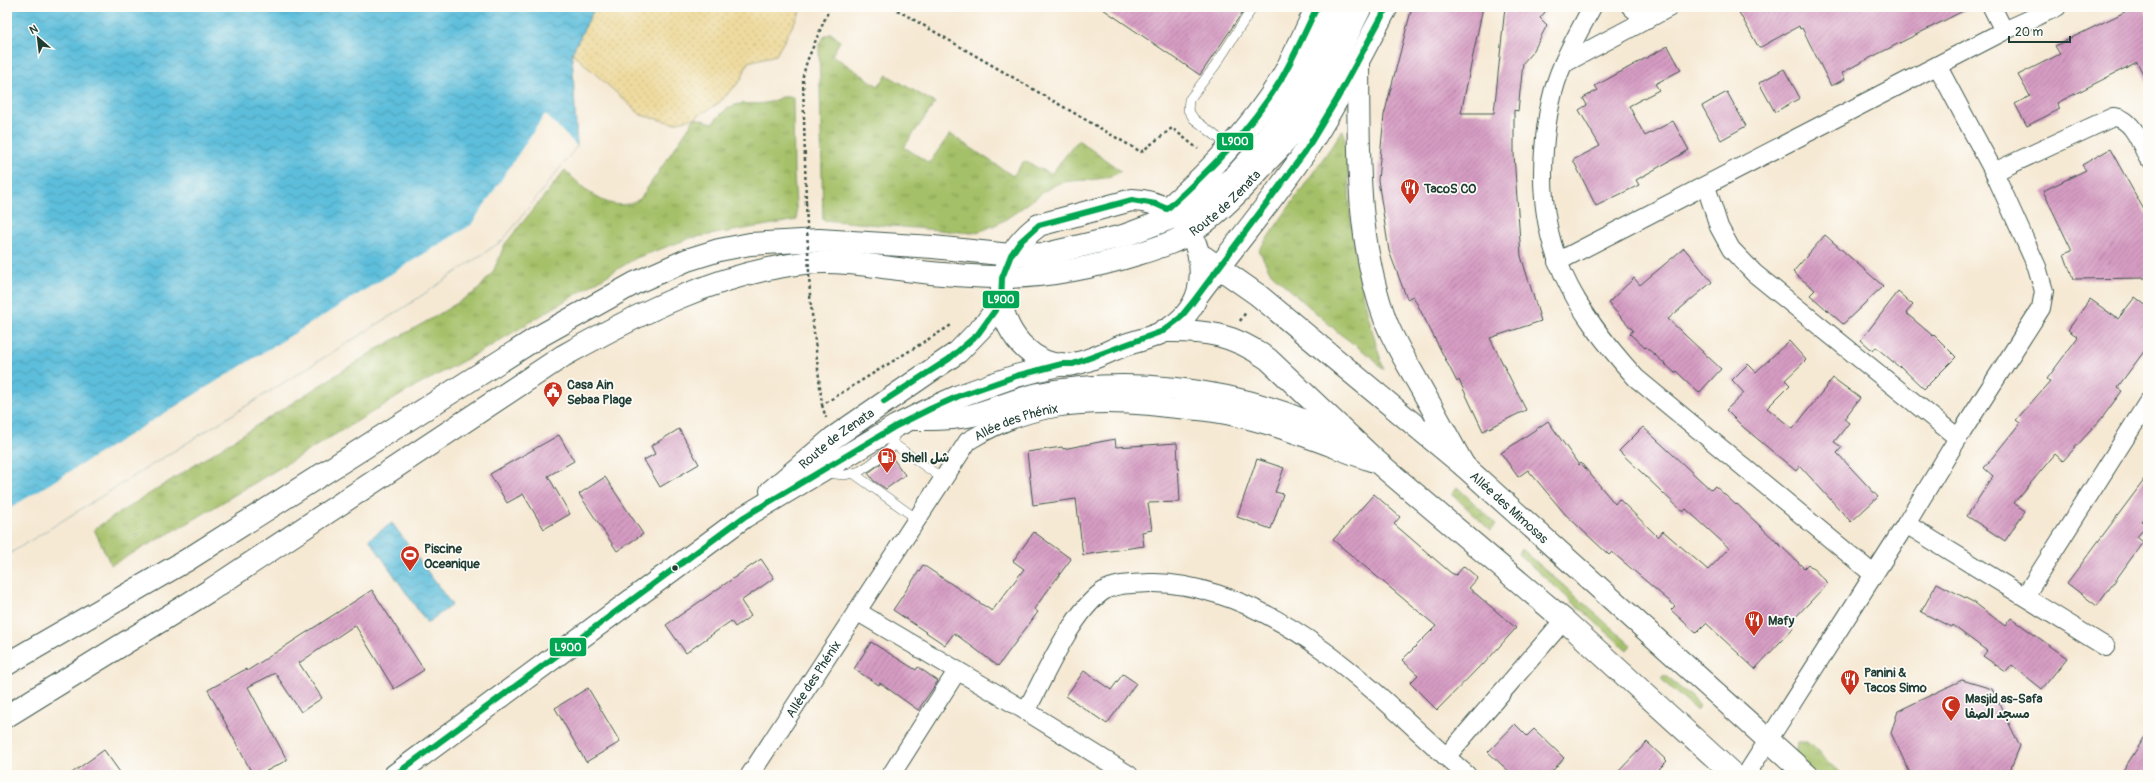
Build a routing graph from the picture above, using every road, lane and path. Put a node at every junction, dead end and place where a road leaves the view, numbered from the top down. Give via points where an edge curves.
1 (830, 7) edge
2 (892, 7) edge
3 (1253, 7) edge
4 (1317, 7) edge
5 (1340, 7) edge
6 (1361, 7) edge
7 (1387, 7) edge
8 (1592, 7) edge
9 (1631, 7) edge
10 (1670, 7) edge
11 (1992, 7) edge
12 (2057, 7) edge
13 (1647, 20) junction
14 (2004, 31) junction
15 (1358, 60) junction
16 (1563, 64) junction
17 (1938, 67) junction
18 (1223, 155) junction
19 (2148, 158) edge
20 (1994, 172) junction
21 (1706, 186) junction
22 (1179, 219) junction
23 (1200, 254) junction
24 (1010, 255) junction
25 (1557, 262) junction
26 (1218, 267) junction
27 (1002, 277) junction
28 (1198, 294) junction
29 (1258, 295) junction
30 (1002, 301) junction
31 (981, 329) junction
32 (1163, 332) junction
33 (1228, 337) junction
34 (1062, 364) junction
35 (2148, 402) edge
36 (900, 430) junction
37 (1958, 438) junction
38 (1364, 450) junction
39 (1464, 466) junction
40 (1383, 467) junction
41 (820, 473) junction
42 (853, 473) junction
43 (943, 479) junction
44 (744, 517) junction
45 (917, 519) junction
46 (1906, 524) junction
47 (1873, 574) junction
48 (2024, 596) junction
49 (858, 612) junction
50 (1564, 620) junction
51 (2106, 647) dead end
52 (7, 664) edge
53 (957, 671) junction
54 (1026, 711) junction
55 (7, 716) edge
56 (1769, 741) junction
57 (1446, 756) junction
58 (395, 775) edge
59 (750, 775) edge
60 (891, 775) edge
61 (1129, 775) edge
62 (1467, 775) edge
63 (1734, 775) edge
64 (1746, 775) edge
65 (1807, 775) edge

1 - 31 path, bridge via 807,60 803,76 810,296 822,405 966,317
2 - 18 path via 1141,152 1172,128
3 - 18 lane via 1215,66 1189,100 1188,110
4 - 18 main road, Route de Zenata via 1280,80 1262,108
5 - 22 main road, Route de Zenata via 1278,122 1252,157 1234,177
6 - 22 main road, Route de Zenata via 1294,131 1227,205
7 - 15 main road
8 - 16 street
9 - 13 street
10 - 13 street
11 - 14 street
12 - 14 street
13 - 16 street
14 - 17 street
15 - 26 main road via 1305,152 1272,199
15 - 39 main road via 1360,160 1366,245 1372,276 1395,342
16 - 25 street via 1553,93 1546,128 1542,170 1544,210
17 - 20 street
17 - 21 street
18 - 22 main road, Route de Zenata
19 - 20 street via 2129,124 2114,117
20 - 37 street via 2037,267 2044,299 2041,308
21 - 25 street
21 - 37 street via 1719,228 1731,249 1754,273
22 - 23 main road
22 - 24 main road, Route de Zenata via 1116,238 1046,254
22 - 24 main road via 1150,202 1132,200 1039,225 1027,234
22 - 27 main road, Route de Zenata via 1168,244 1099,266
23 - 26 main road, Allée des Mimosas
23 - 28 main road via 1202,270
24 - 27 main road
24 - 52 main road, Route de Zenata via 819,240 750,244 687,260 635,283 546,332 187,560
25 - 47 street via 1582,311 1608,347 1636,378
26 - 28 main road
26 - 29 main road, Allée des Mimosas
27 - 30 main road
27 - 55 main road, Route de Zenata via 930,273 865,263 806,263 773,267 741,275 675,299 563,356 209,591
28 - 32 main road via 1184,316
29 - 33 path
29 - 39 main road, Allée des Mimosas
30 - 31 main road, Route de Zenata
30 - 34 main road via 1007,324 1020,344 1040,358
31 - 44 main road, Route de Zenata via 943,364 888,398 833,438
32 - 33 main road via 1193,330
32 - 34 main road, Route de Zenata via 1073,364
33 - 38 main road via 1268,360
34 - 36 main road, Route de Zenata via 1016,376 959,396
35 - 48 street
36 - 38 main road via 973,415 1038,395 1069,390 1136,386 1224,396 1266,407 1310,423
36 - 41 main road, Route de Zenata
36 - 42 lane via 871,464
36 - 43 lane
37 - 46 street
38 - 40 main road
39 - 56 main road, Allée des Mimosas
40 - 43 street, Allée des Phénix via 1276,429 1215,413 1118,403 1087,403 1020,415 989,428 968,441
40 - 50 main road
41 - 42 lane
41 - 44 main road, Route de Zenata
42 - 45 lane
43 - 45 street, Allée des Phénix
44 - 58 main road, Route de Zenata
45 - 49 street, Allée des Phénix
46 - 47 street
46 - 48 street
47 - 56 street
48 - 51 street
49 - 53 street
49 - 59 street, Allée des Phénix
50 - 57 street
50 - 63 main road
53 - 54 street
53 - 60 street
54 - 57 street via 1072,627 1103,592 1123,585 1164,583 1199,589 1242,602 1294,629 1346,667
54 - 61 street
56 - 64 street
56 - 65 main road, Allée des Mimosas
57 - 62 street

